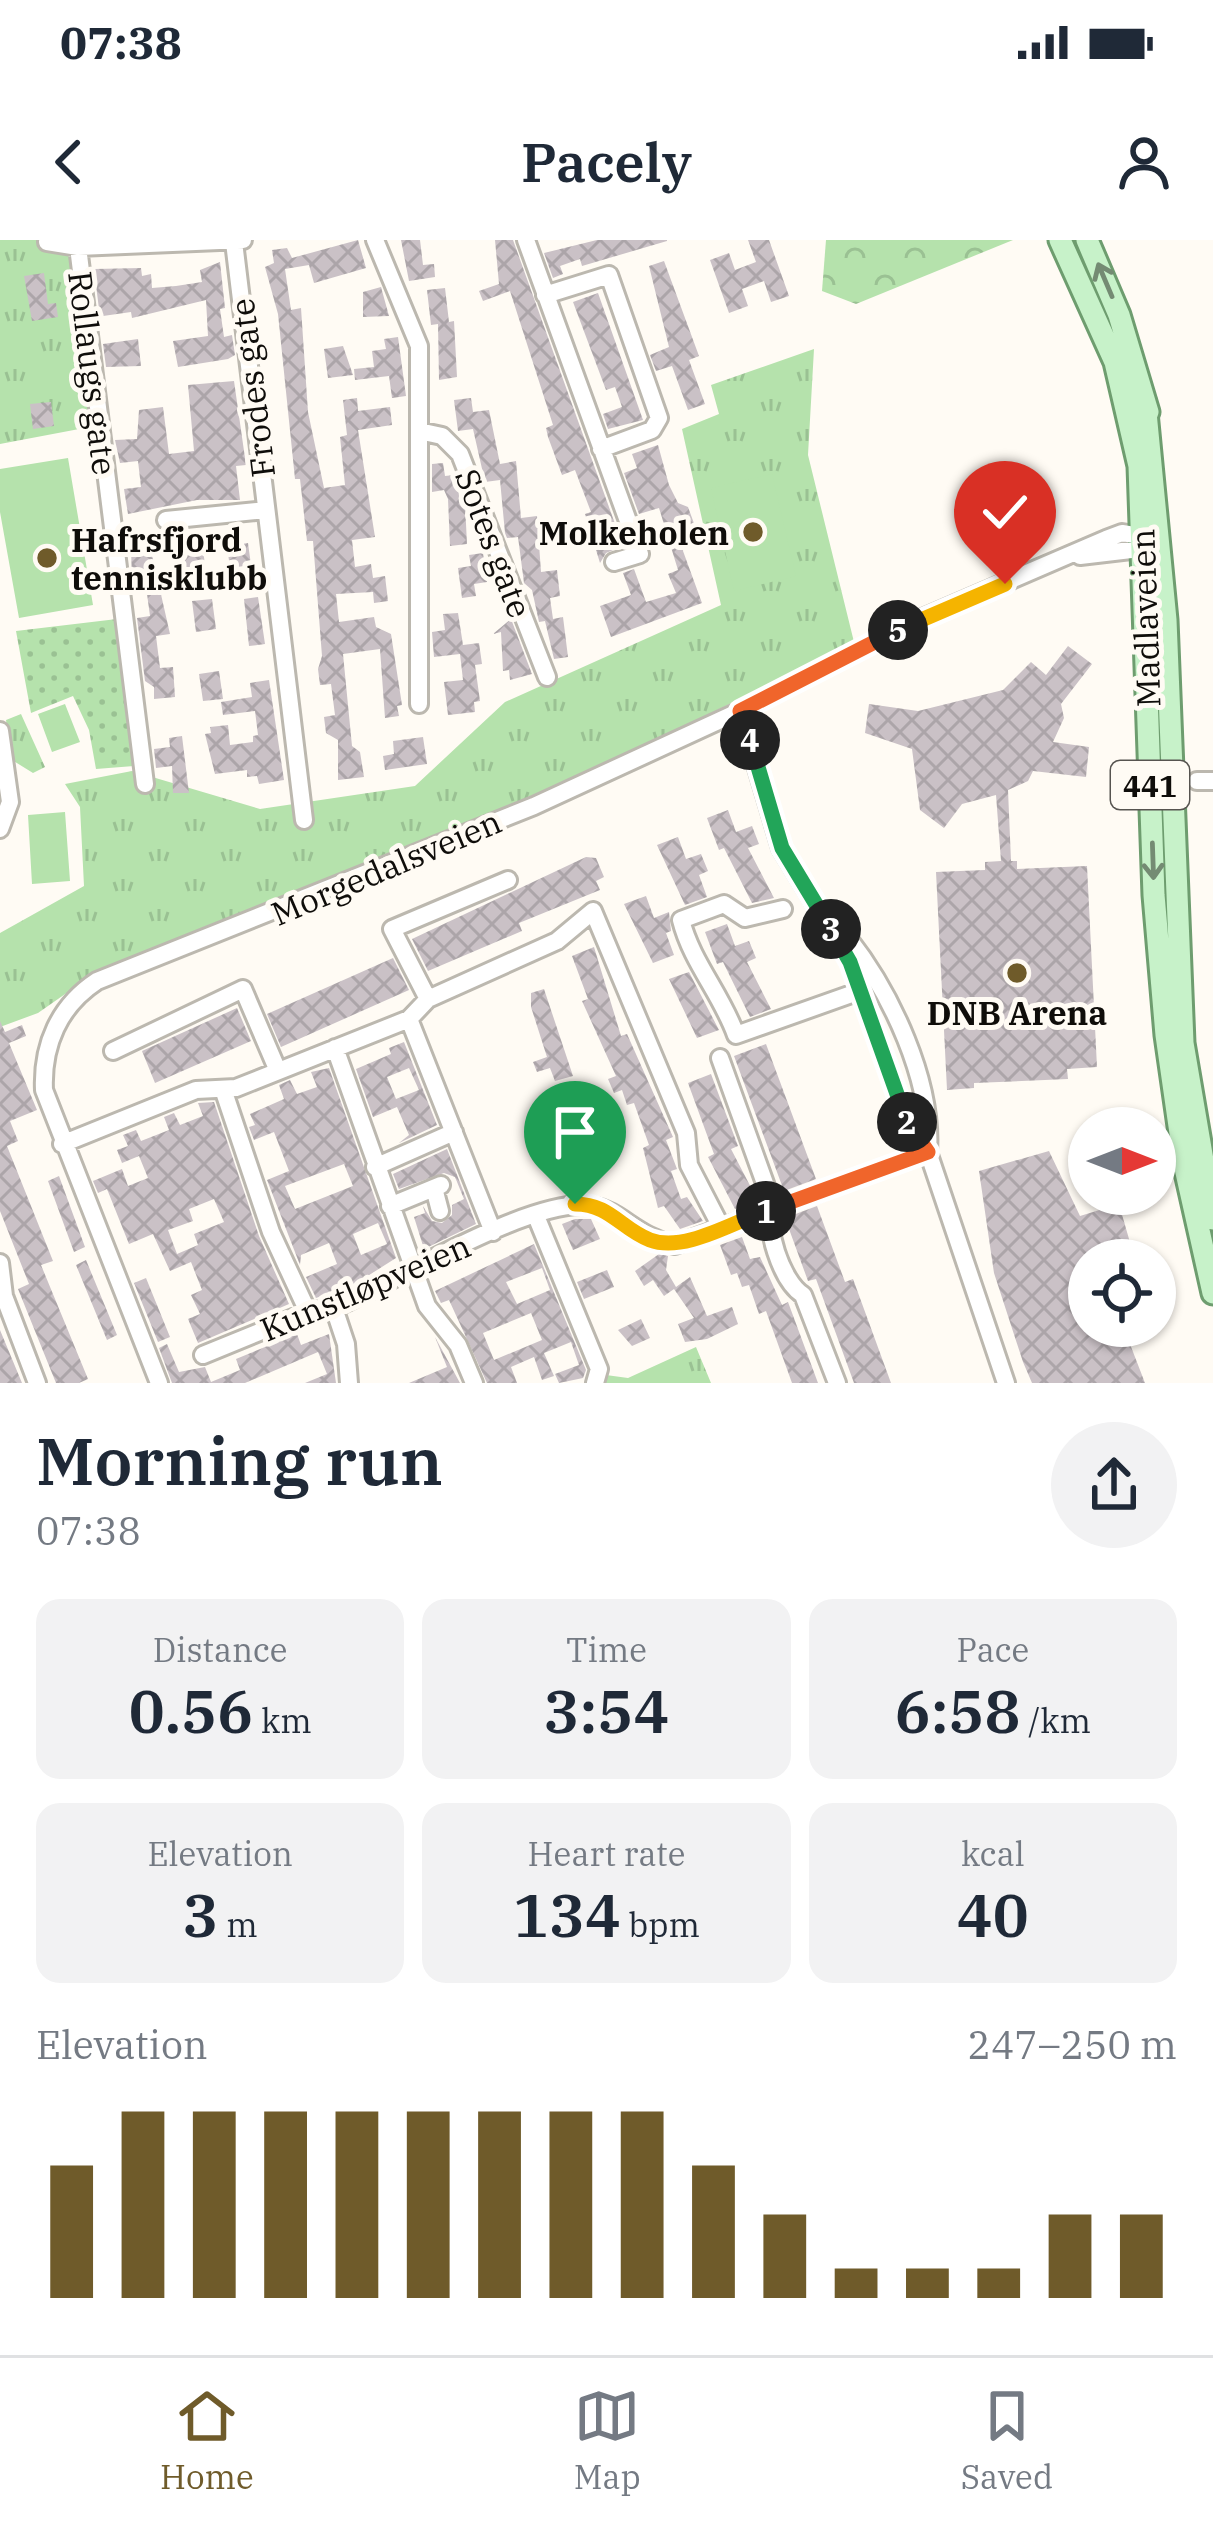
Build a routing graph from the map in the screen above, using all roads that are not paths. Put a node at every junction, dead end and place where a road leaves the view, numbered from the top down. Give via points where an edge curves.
1 (375, 240) edge
2 (526, 240) edge
3 (1060, 240) edge
4 (1087, 240) edge
5 (239, 241) edge
6 (61, 243) edge
7 (545, 295) junction
8 (1144, 402) junction
9 (419, 431) junction
10 (601, 449) junction
11 (266, 510) junction
12 (166, 520) dead end
13 (1148, 542) junction
14 (614, 562) dead end
15 (1166, 620) junction
16 (547, 677) dead end
17 (419, 704) dead end
18 (740, 711) junction
19 (0, 731) edge
20 (145, 784) dead end
21 (304, 820) dead end
22 (0, 829) edge
23 (508, 880) dead end
24 (783, 909) dead end
25 (828, 924) junction
26 (860, 991) junction
27 (428, 998) junction
28 (409, 1019) junction
29 (335, 1048) junction
30 (113, 1051) dead end
31 (720, 1058) dead end
32 (278, 1070) junction
33 (223, 1089) junction
34 (454, 1132) junction
35 (62, 1144) junction
36 (928, 1152) junction
37 (375, 1167) junction
38 (390, 1206) junction
39 (768, 1210) junction
40 (440, 1211) dead end
41 (536, 1216) junction
42 (1213, 1219) edge
43 (721, 1226) junction
44 (493, 1232) junction
45 (0, 1263) edge
46 (413, 1271) junction
47 (1213, 1293) edge
48 (334, 1308) junction
49 (308, 1312) junction
50 (20, 1340) junction
51 (0, 1347) edge
52 (203, 1355) dead end
53 (37, 1383) edge
54 (159, 1383) edge
55 (350, 1383) edge
56 (474, 1383) edge
57 (595, 1383) edge
58 (837, 1383) edge
59 (1006, 1383) edge

1 - 9 street, Sotes gate via 417,334
2 - 7 street
3 - 13 main road, Madlaveien / 441 via 1120,379
8 -> 4 main road, Madlaveien / 441
5 - 6 street
5 - 11 street, Frodes gate
6 - 20 street, Rollaugs gate
7 - 10 street
7 - 10 street via 609,275 659,418 652,430
8 - 13 main road, Madlaveien / 441
8 - 15 main road, Madlaveien / 441 via 1167,496
9 - 16 street, Sotes gate via 442,436 460,454
9 - 17 street, Sotes gate
10 - 14 street via 640,554
11 - 12 street
11 - 21 street, Frodes gate
13 - 15 main road, Madlaveien / 441
13 - 18 street, Morgedalsveien via 1122,533 918,620
13 -> 47 main road, Madlaveien / 441 via 1154,895 1166,1035
15 - 42 main road, Madlaveien / 441 via 1183,1043
18 - 25 street via 782,848
18 - 35 street, Morgedalsveien via 97,981 77,994 50,1040 43,1073
19 - 22 street via 10,802
23 - 27 street, Morgedalsveien via 392,928
24 - 26 street via 745,918 724,904 681,920 690,955 736,1035
25 - 26 street
25 - 36 street via 849,940 887,999 928,1111
26 - 36 street via 907,1122
27 - 28 street
27 - 43 street via 557,941 593,911 686,1133 689,1165
28 - 29 street
28 - 34 street
29 - 32 street
29 - 37 street
30 - 32 street via 243,989
31 - 39 street
32 - 33 street
33 - 35 street via 196,1090
33 - 49 street
34 - 37 street
34 - 44 street
35 - 54 street, Morgedalsveien
36 - 39 street, Kunstløpveien
36 - 59 street
37 - 38 street
38 - 40 street via 438,1187
38 - 46 street
39 - 43 street, Kunstløpveien
39 - 58 street via 791,1288 803,1295
41 - 43 street, Kunstløpveien via 589,1204 647,1240 675,1245
41 - 44 street, Kunstløpveien
41 - 57 street via 599,1369
44 - 46 street, Kunstløpveien
45 - 50 street
46 - 48 street, Kunstløpveien
46 - 56 street
48 - 49 street, Kunstløpveien
48 - 55 street
49 - 52 street, Kunstløpveien
50 - 51 street
50 - 53 street

